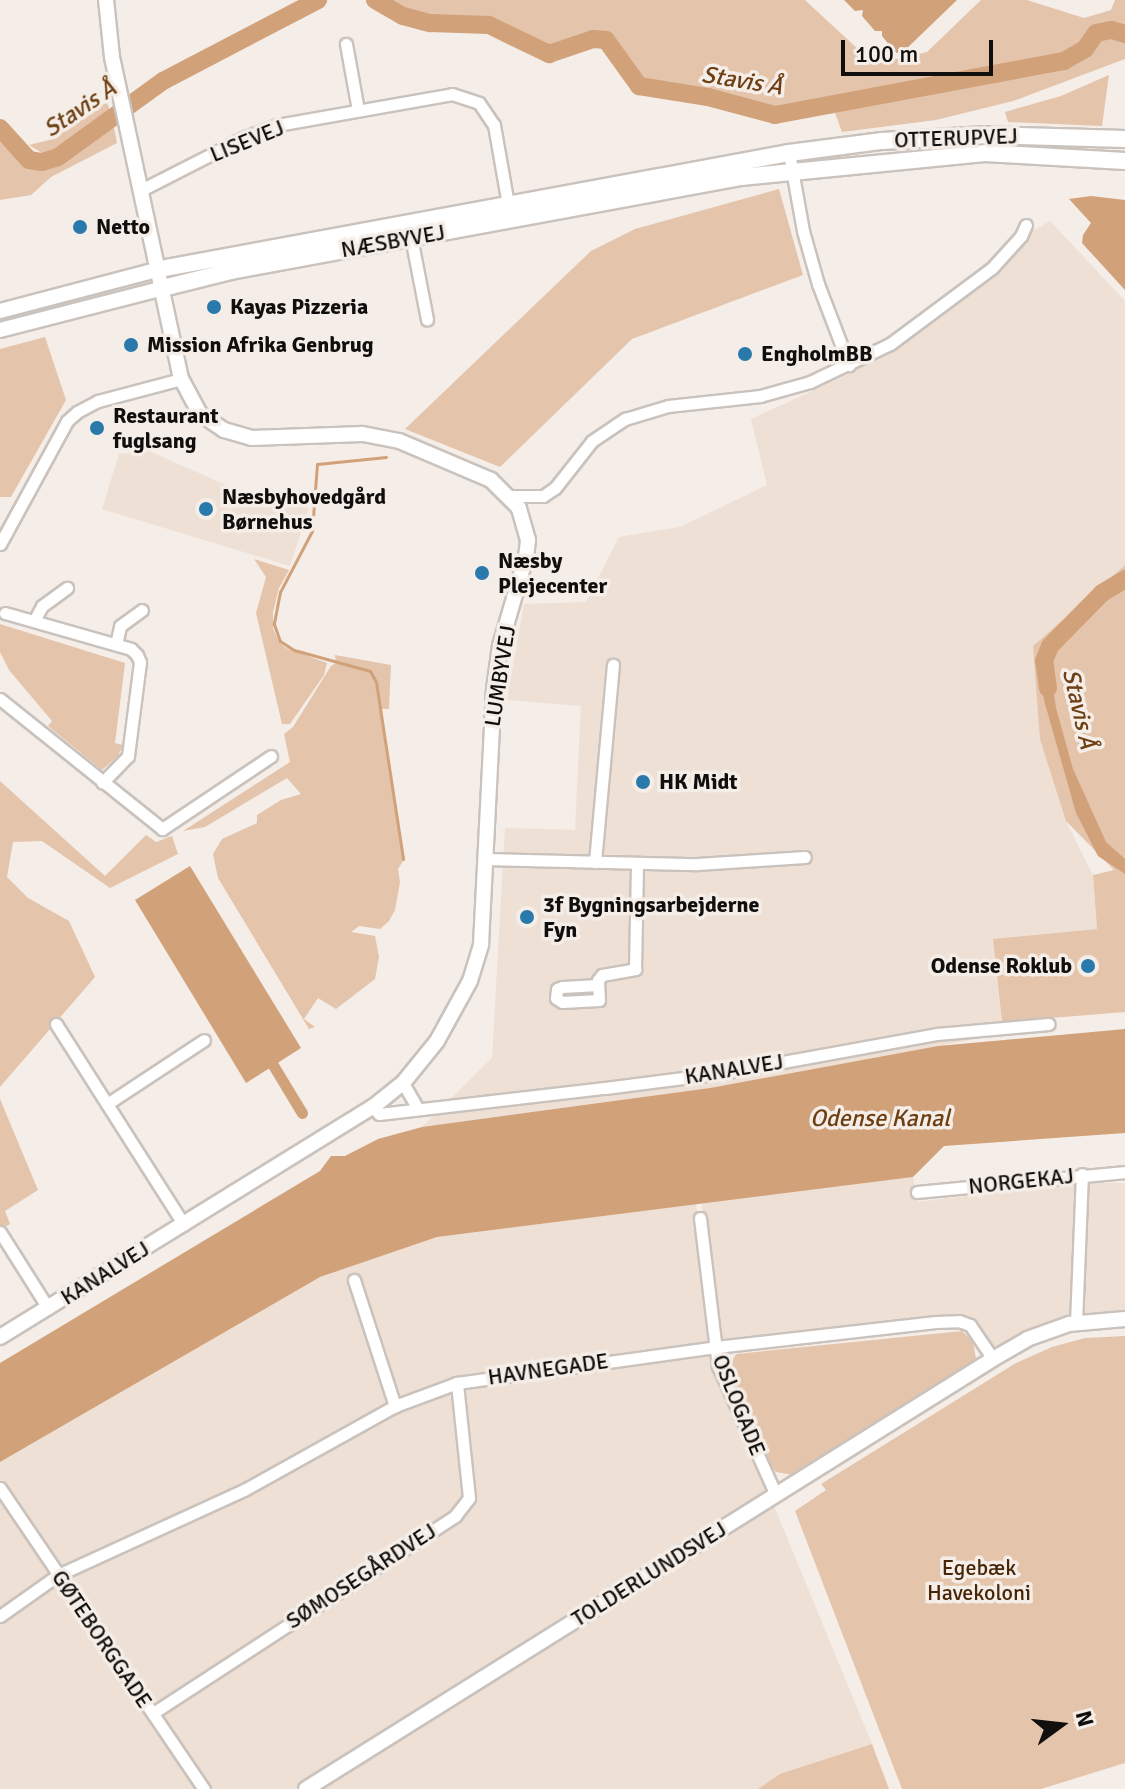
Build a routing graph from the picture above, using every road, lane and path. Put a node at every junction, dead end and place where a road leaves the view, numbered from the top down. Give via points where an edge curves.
1 (106, 0) edge
2 (346, 44) dead end
3 (358, 110) junction
4 (1125, 139) edge
5 (1125, 151) edge
6 (789, 153) junction
7 (1044, 155) junction
8 (1125, 161) edge
9 (790, 171) junction
10 (143, 189) junction
11 (508, 204) junction
12 (1026, 225) dead end
13 (411, 237) junction
14 (247, 251) junction
15 (160, 269) junction
16 (163, 288) junction
17 (0, 311) edge
18 (63, 314) junction
19 (427, 319) dead end
20 (0, 330) edge
21 (849, 365) junction
22 (181, 379) junction
23 (510, 496) junction
24 (0, 544) edge
25 (67, 588) dead end
26 (142, 610) dead end
27 (5, 613) dead end
28 (34, 621) junction
29 (116, 644) junction
30 (613, 665) dead end
31 (0, 699) edge
32 (271, 756) dead end
33 (102, 783) junction
34 (805, 857) dead end
35 (485, 859) junction
36 (595, 862) junction
37 (637, 863) junction
38 (598, 985) dead end
39 (56, 1024) dead end
40 (1049, 1024) dead end
41 (204, 1040) dead end
42 (403, 1083) junction
43 (107, 1104) junction
44 (373, 1107) junction
45 (418, 1109) junction
46 (1125, 1172) edge
47 (1082, 1174) junction
48 (917, 1192) dead end
49 (700, 1218) dead end
50 (184, 1225) junction
51 (0, 1232) edge
52 (354, 1280) dead end
53 (48, 1308) junction
54 (1125, 1319) edge
55 (1076, 1323) junction
56 (0, 1337) edge
57 (716, 1347) junction
58 (993, 1359) junction
59 (457, 1383) junction
60 (395, 1406) junction
61 (0, 1488) edge
62 (776, 1495) junction
63 (58, 1575) junction
64 (0, 1616) edge
65 (153, 1713) junction
66 (204, 1789) edge
67 (306, 1789) edge

1 - 10 street via 118,85
2 - 3 street
3 - 10 street, LISEVEJ via 277,125
3 - 11 street, LISEVEJ via 452,94 479,103 494,125
4 - 6 main road, OTTERUPVEJ via 985,135
5 - 7 main road
6 - 9 street
6 - 11 main road, NÆSBYVEJ
7 - 8 main road, OTTERUPVEJ
7 - 9 main road, OTTERUPVEJ via 985,153
9 - 13 main road, NÆSBYVEJ
9 - 21 street via 818,284
10 - 15 street
11 - 14 main road, NÆSBYVEJ
12 - 21 street via 992,268 890,344
13 - 16 main road, NÆSBYVEJ
13 - 19 street
14 - 15 main road, NÆSBYVEJ
14 - 16 street via 169,276
15 - 16 street
15 - 17 street, NÆSBYVEJ
15 - 18 street via 154,279 84,298
16 - 18 street, NÆSBYVEJ
16 - 22 street
18 - 20 street, NÆSBYVEJ
21 - 23 street via 760,396 668,406 625,419 592,441 555,488 543,496
22 - 23 street via 200,414 237,436 384,437 491,480
22 - 24 street via 98,401 67,421
23 - 35 street, LUMBYVEJ via 528,540 494,689
25 - 28 street via 42,606
26 - 29 street via 120,626
27 - 28 street
28 - 29 street
29 - 33 street via 131,649 140,662 128,756
30 - 36 street
31 - 33 street
32 - 33 street via 162,829
34 - 37 street
35 - 36 street
35 - 42 street, LUMBYVEJ via 481,944 470,981 437,1041
36 - 37 street
37 - 38 street via 635,969 602,975
39 - 43 street
40 - 45 street, KANALVEJ via 937,1034 722,1073
41 - 43 street
42 - 44 street, LUMBYVEJ
42 - 45 street
43 - 50 street
44 - 45 street, KANALVEJ via 379,1114
44 - 50 street, KANALVEJ
46 - 47 street, NORGEKAJ
47 - 48 street, NORGEKAJ
47 - 55 street
49 - 57 street, OSLOGADE
50 - 53 street, KANALVEJ
51 - 53 street
52 - 60 street
53 - 56 street, KANALVEJ
54 - 55 street
55 - 58 street via 1046,1331
57 - 58 street, HAVNEGADE via 959,1321 970,1325
57 - 59 street, HAVNEGADE
57 - 62 street, OSLOGADE via 718,1366
58 - 62 street, TOLDERLUNDSVEJ
59 - 60 street, HAVNEGADE
59 - 65 street, SØMOSEGÅRDVEJ via 469,1498 455,1516
60 - 63 street, HAVNEGADE via 244,1490
61 - 63 street, GØTEBORGGADE
62 - 67 street, TOLDERLUNDSVEJ
63 - 64 street, HAVNEGADE
63 - 65 street, GØTEBORGGADE
65 - 66 street, GØTEBORGGADE

